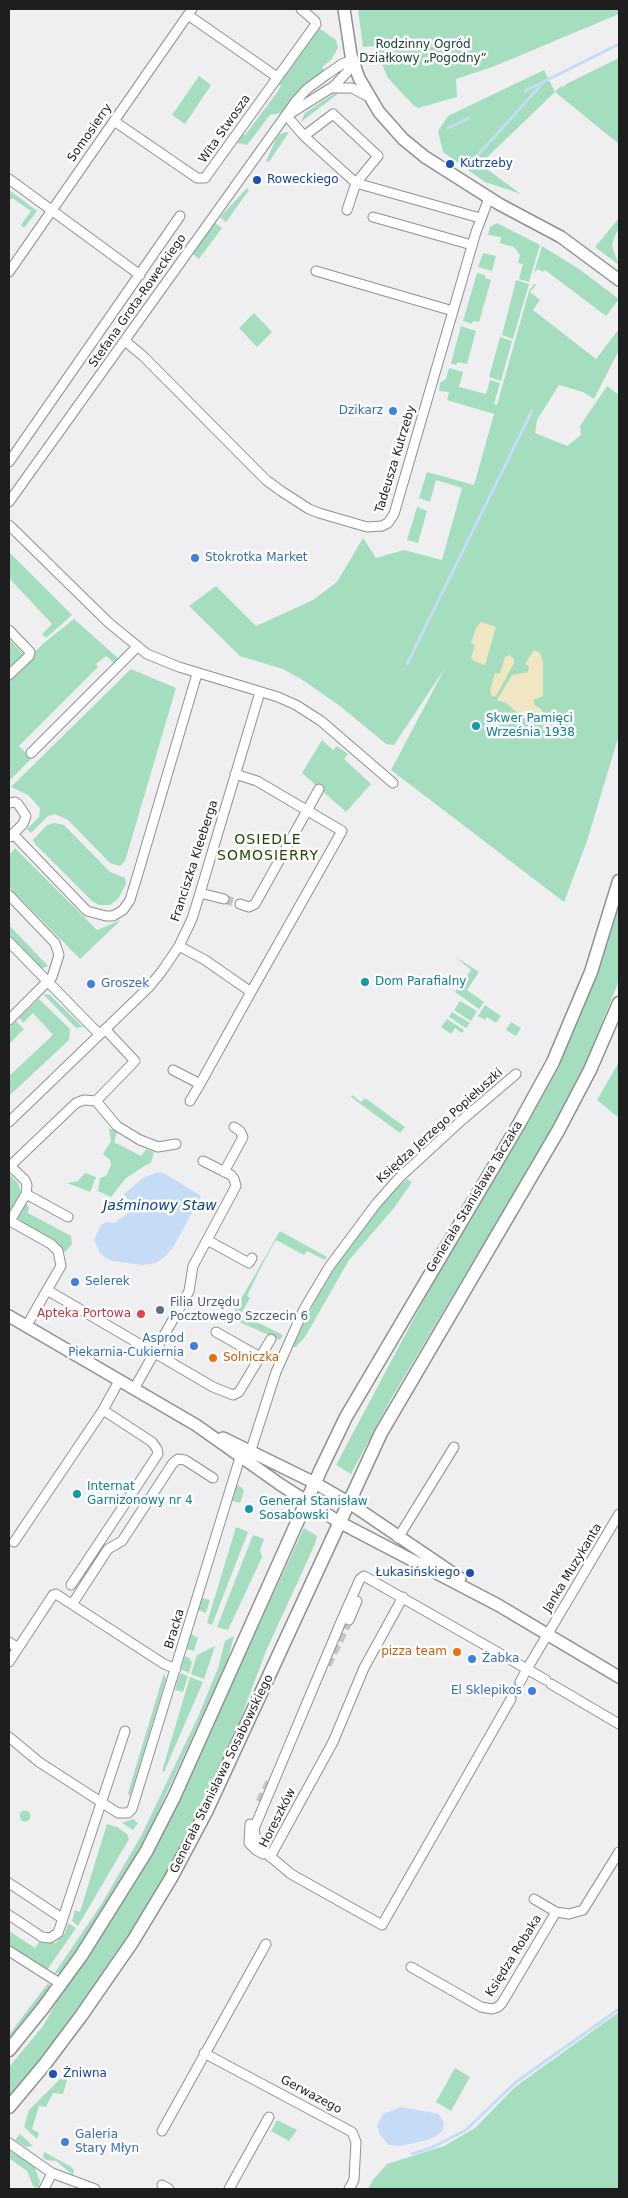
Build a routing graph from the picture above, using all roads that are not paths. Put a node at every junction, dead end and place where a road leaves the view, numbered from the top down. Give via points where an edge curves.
1 (301, 9) edge
2 (344, 9) edge
3 (190, 12) edge
4 (352, 60) junction
5 (277, 77) junction
6 (332, 88) junction
7 (372, 101) junction
8 (286, 115) junction
9 (114, 121) junction
10 (304, 136) junction
11 (9, 179) edge
12 (356, 183) junction
13 (489, 198) junction
14 (347, 210) dead end
15 (50, 211) junction
16 (180, 216) dead end
17 (373, 217) dead end
18 (480, 218) junction
19 (472, 245) junction
20 (316, 271) dead end
21 (9, 272) edge
22 (140, 275) junction
23 (619, 280) edge
24 (453, 311) junction
25 (125, 341) junction
26 (9, 462) edge
27 (9, 502) edge
28 (9, 525) edge
29 (9, 630) edge
30 (136, 647) junction
31 (197, 674) junction
32 (9, 675) edge
33 (260, 692) junction
34 (31, 753) dead end
35 (236, 774) junction
36 (393, 783) dead end
37 (319, 789) dead end
38 (9, 803) edge
39 (307, 811) junction
40 (11, 836) edge
41 (619, 881) edge
42 (200, 893) junction
43 (9, 895) edge
44 (224, 899) tunnel mouth
45 (240, 904) tunnel mouth
46 (9, 942) edge
47 (179, 946) junction
48 (48, 982) junction
49 (251, 992) junction
50 (619, 1003) edge
51 (9, 1020) edge
52 (102, 1031) junction
53 (173, 1070) dead end
54 (516, 1074) dead end
55 (200, 1084) junction
56 (96, 1101) junction
57 (190, 1101) dead end
58 (9, 1122) edge
59 (234, 1127) dead end
60 (176, 1144) dead end
61 (203, 1161) dead end
62 (9, 1165) edge
63 (224, 1172) junction
64 (26, 1194) junction
65 (68, 1217) dead end
66 (207, 1240) junction
67 (252, 1258) dead end
68 (47, 1290) junction
69 (9, 1316) edge
70 (26, 1327) junction
71 (216, 1332) dead end
72 (271, 1339) dead end
73 (154, 1352) junction
74 (260, 1357) junction
75 (119, 1381) junction
76 (134, 1389) junction
77 (103, 1410) junction
78 (454, 1447) dead end
79 (245, 1454) junction
80 (213, 1478) dead end
81 (314, 1483) junction
82 (306, 1502) junction
83 (348, 1502) junction
84 (619, 1514) edge
85 (339, 1522) junction
86 (398, 1538) junction
87 (14, 1542) dead end
88 (371, 1579) junction
89 (71, 1584) dead end
90 (403, 1597) junction
91 (73, 1603) junction
92 (498, 1605) junction
93 (349, 1620) tunnel mouth
94 (548, 1634) junction
95 (9, 1642) edge
96 (18, 1648) junction
97 (9, 1662) edge
98 (176, 1669) junction
99 (527, 1669) junction
100 (619, 1677) edge
101 (520, 1682) tunnel mouth
102 (511, 1699) tunnel mouth
103 (619, 1724) edge
104 (125, 1731) dead end
105 (9, 1737) edge
106 (101, 1802) junction
107 (260, 1802) tunnel mouth
108 (619, 1852) edge
109 (270, 1857) junction
110 (9, 1883) edge
111 (534, 1899) dead end
112 (556, 1912) junction
113 (9, 1915) edge
114 (63, 1919) junction
115 (266, 1944) dead end
116 (9, 1951) edge
117 (411, 1967) dead end
118 (61, 1984) junction
119 (9, 2050) edge
120 (204, 2053) junction
121 (9, 2107) edge
122 (269, 2117) dead end
123 (162, 2131) dead end
124 (9, 2143) edge
125 (52, 2173) junction
126 (44, 2189) edge
127 (95, 2189) edge
128 (229, 2189) edge
129 (349, 2189) edge

1 - 5 street, Wita Stwosza via 316,24
2 - 4 street
3 - 5 street
3 - 9 street, Somosierry
4 - 6 street, Stefana Grota-Roweckiego via 348,71
4 - 7 street
4 - 8 street, Stefana Grota-Roweckiego via 338,66 307,89
5 - 9 street, Wita Stwosza via 205,178 197,178
6 - 7 street via 355,89
6 - 8 street, Stefana Grota-Roweckiego
7 - 13 street via 391,127 409,144
8 - 10 street
8 - 25 street, Stefana Grota-Roweckiego
9 - 15 street, Somosierry
10 - 12 street
10 - 12 street via 333,114 378,156
11 - 15 street, Stefana Grota-Roweckiego
12 - 14 street
12 - 18 street
13 - 18 street, Tadeusza Kutrzeby
13 - 23 street via 561,237
15 - 21 street, Somosierry
15 - 22 street, Stefana Grota-Roweckiego
16 - 22 street, Stefana Grota-Roweckiego
17 - 19 street
18 - 19 street, Tadeusza Kutrzeby
19 - 24 street, Tadeusza Kutrzeby
20 - 24 street
22 - 26 street, Stefana Grota-Roweckiego
24 - 25 street, Tadeusza Kutrzeby via 394,514 388,523 376,527 309,509 273,485
25 - 27 street, Stefana Grota-Roweckiego
28 - 30 street
29 - 32 street via 30,652
30 - 31 street
30 - 34 street
31 - 33 street
31 - 40 street via 130,900 123,910 113,916 87,911
33 - 35 street, Franciszka Kleeberga
33 - 36 street via 288,700 306,710
35 - 39 street via 257,781
35 - 42 street, Franciszka Kleeberga
37 - 39 street
38 - 40 street via 18,804 26,816
39 - 45 street via 255,904 249,907
39 - 49 street via 342,831
41 - 81 main road, Generała Stanisława Taczaka via 591,972 553,1062 356,1399
42 - 44 street
42 - 47 street, Franciszka Kleeberga
43 - 48 street via 55,943 59,955
46 - 48 street
47 - 49 street
47 - 52 street, Franciszka Kleeberga via 156,979
48 - 51 street
48 - 52 street
49 - 55 street
50 - 83 main road via 569,1111 408,1383
52 - 56 street via 135,1061
52 - 58 street, Franciszka Kleeberga
53 - 55 street
54 - 79 street, Księdza Jerzego Popiełuszki via 399,1178 355,1230 318,1284 296,1326
55 - 57 street
56 - 60 street via 117,1126 133,1136 158,1147
56 - 62 street via 76,1103
59 - 63 street via 242,1133 242,1141
61 - 63 street
62 - 64 street via 25,1180
63 - 66 street via 234,1179 236,1186
64 - 65 street
64 - 68 street via 10,1221 58,1251 61,1266
66 - 67 street via 249,1263
66 - 73 street via 193,1266 189,1291
68 - 70 street
68 - 73 street
69 - 70 street
70 - 75 street
71 - 74 street
72 - 74 street
73 - 74 street via 213,1387 233,1395 239,1392
73 - 76 street
75 - 76 street
75 - 77 street
76 - 79 street
77 - 87 street
77 - 89 street via 152,1442 158,1454
78 - 86 street
79 - 81 street
79 - 82 street
79 - 98 street, Bracka
80 - 91 street via 185,1460 173,1463 122,1540 108,1549
81 - 82 main road, Generała Stanisława Taczaka
81 - 83 street
82 - 85 street
82 - 118 main road via 174,1797 106,1918
83 - 85 main road
83 - 86 street
84 - 94 street, Janka Muzykanta
85 - 92 street
85 - 121 main road, Generała Stanisława Sosabowskiego via 206,1812 160,1899 81,2016
86 - 92 street
88 - 90 street
88 - 93 street via 365,1582
88 - 109 street via 364,1576 360,1579 254,1829 256,1840
90 - 99 street
90 - 109 street, Horeszków via 364,1668 332,1742
91 - 96 street via 59,1594 53,1595
91 - 98 street
92 - 94 street
94 - 99 street
94 - 100 street
95 - 96 street
96 - 97 street
98 - 106 street, Bracka via 134,1805 126,1814 118,1813
99 - 101 street
99 - 103 street
102 - 109 street, Horeszków via 382,1925 292,1874
104 - 106 street
105 - 106 street via 39,1762
106 - 114 street
107 - 109 street via 250,1824 249,1843
108 - 112 street, Księdza Robaka via 583,1910 569,1914
110 - 114 street
111 - 112 street, Księdza Robaka
112 - 117 street, Księdza Robaka via 502,2003 492,2009 481,2007
113 - 114 street via 47,1938 58,1933
115 - 120 street
116 - 118 street
118 - 119 main road
120 - 123 street
120 - 129 street, Gerwazego via 352,2132 356,2142 354,2180
122 - 128 street
124 - 125 street
125 - 126 street
125 - 127 street

